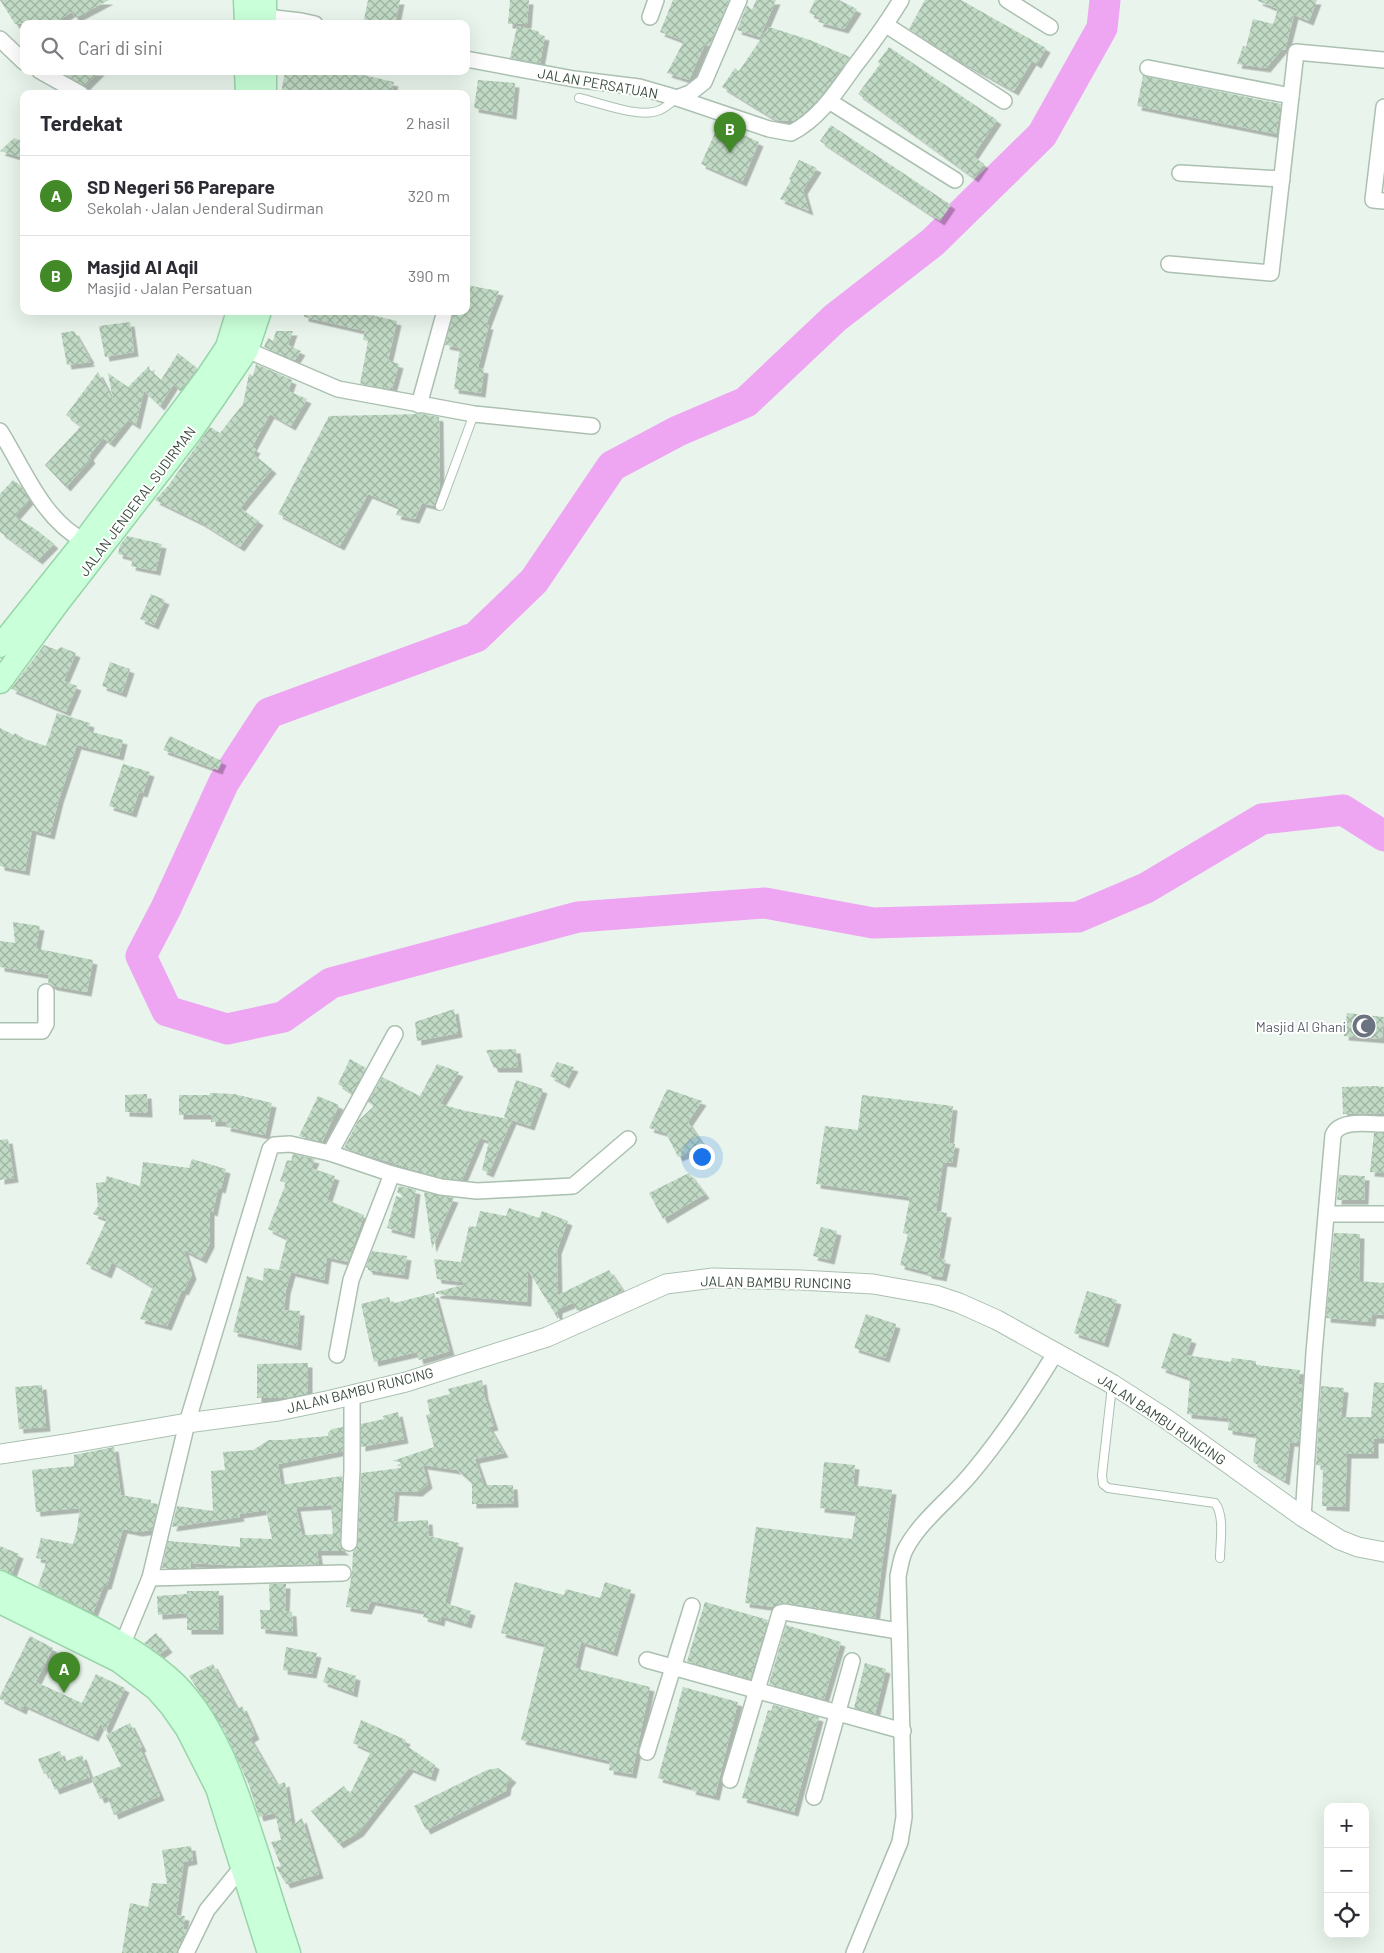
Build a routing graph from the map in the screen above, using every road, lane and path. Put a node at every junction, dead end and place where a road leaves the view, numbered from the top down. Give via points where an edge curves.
1 (656, 0) edge
2 (739, 0) edge
3 (901, 0) edge
4 (1007, 0) edge
5 (255, 13) edge
6 (650, 18) dead end
7 (293, 20) edge
8 (886, 25) junction
9 (1050, 27) dead end
10 (0, 39) edge
11 (20, 58) edge
12 (470, 60) edge
13 (1384, 60) edge
14 (1148, 68) dead end
15 (47, 75) edge
16 (246, 75) edge
17 (265, 75) edge
18 (74, 90) edge
19 (247, 90) edge
20 (265, 90) edge
21 (1291, 96) junction
22 (579, 98) dead end
23 (677, 98) junction
24 (829, 101) junction
25 (1004, 101) dead end
26 (1384, 107) edge
27 (1180, 173) dead end
28 (1282, 179) junction
29 (955, 180) dead end
30 (1384, 201) edge
31 (1169, 264) dead end
32 (237, 315) edge
33 (259, 315) edge
34 (444, 315) edge
35 (247, 350) junction
36 (419, 404) junction
37 (474, 414) junction
38 (592, 426) dead end
39 (0, 431) edge
40 (440, 506) dead end
41 (84, 541) junction
42 (27, 628) junction
43 (0, 646) edge
44 (0, 682) edge
45 (46, 992) dead end
46 (0, 1031) edge
47 (395, 1034) dead end
48 (1384, 1124) edge
49 (628, 1139) dead end
50 (330, 1153) junction
51 (392, 1174) junction
52 (1327, 1214) junction
53 (1384, 1214) edge
54 (1056, 1352) junction
55 (337, 1355) dead end
56 (1112, 1384) junction
57 (352, 1395) junction
58 (187, 1423) junction
59 (0, 1454) edge
60 (1303, 1517) junction
61 (349, 1543) dead end
62 (1384, 1552) edge
63 (1220, 1558) dead end
64 (343, 1573) dead end
65 (150, 1578) junction
66 (0, 1582) edge
67 (0, 1602) edge
68 (692, 1606) dead end
69 (898, 1631) junction
70 (121, 1652) junction
71 (647, 1660) dead end
72 (852, 1661) dead end
73 (674, 1667) junction
74 (755, 1691) junction
75 (837, 1714) junction
76 (903, 1731) junction
77 (647, 1752) dead end
78 (730, 1780) dead end
79 (814, 1797) dead end
80 (242, 1867) junction
81 (186, 1953) edge
82 (269, 1953) edge
83 (289, 1953) edge
84 (854, 1953) edge

1 - 6 street
2 - 23 street via 704,82
3 - 8 street, JALAN PERSATUAN
4 - 9 street
5 - 7 street
8 - 24 street, JALAN PERSATUAN
8 - 25 street
10 - 11 street
12 - 23 street, JALAN PERSATUAN via 639,87
13 - 21 street via 1296,52
14 - 21 street
15 - 18 street
16 - 19 main road
17 - 20 main road
21 - 28 street
22 - 23 lane via 637,112 661,110
23 - 24 street, JALAN PERSATUAN via 769,130 790,133 814,118
24 - 29 street
26 - 30 street via 1373,200
27 - 28 street
28 - 31 street via 1271,273
32 - 41 main road, JALAN JENDERAL SUDIRMAN via 228,347
33 - 35 main road, JALAN JENDERAL SUDIRMAN
34 - 36 street
35 - 36 street via 338,389
35 - 42 main road, JALAN JENDERAL SUDIRMAN via 190,433
36 - 37 street
37 - 38 street
37 - 40 lane
39 - 41 street via 32,489 69,534
41 - 42 main road, JALAN JENDERAL SUDIRMAN
42 - 43 main road, JALAN JENDERAL SUDIRMAN
42 - 44 main road, JALAN JENDERAL SUDIRMAN
45 - 46 street via 46,1024 42,1031
47 - 50 street
48 - 52 street via 1343,1125 1336,1129
49 - 51 street via 573,1186 477,1191 441,1187
50 - 51 street
50 - 58 street via 290,1144 274,1145 270,1149
51 - 55 street via 351,1280
52 - 53 street
52 - 60 street
54 - 56 street, JALAN BAMBU RUNCING
54 - 57 street, JALAN BAMBU RUNCING via 996,1320 935,1295 873,1284 713,1278 666,1284 546,1337 406,1382
54 - 69 street via 1004,1431 971,1474 916,1532 904,1552 898,1576
56 - 60 street, JALAN BAMBU RUNCING
56 - 63 lane via 1103,1484 1108,1488 1215,1503 1220,1512
57 - 58 street, JALAN BAMBU RUNCING via 278,1411
57 - 61 street
58 - 59 street, JALAN BAMBU RUNCING
58 - 65 street
60 - 62 street, JALAN BAMBU RUNCING via 1340,1540
64 - 65 street
65 - 70 street
66 - 70 main road
67 - 70 main road
68 - 73 street
69 - 74 street via 780,1613
69 - 76 street
70 - 80 main road via 171,1706 187,1729 217,1788
70 - 83 main road via 170,1678 190,1699 203,1720 242,1807
71 - 73 street
72 - 75 street
73 - 74 street
73 - 77 street
74 - 75 street
74 - 78 street
75 - 76 street
75 - 79 street
76 - 84 street via 904,1817 900,1842
80 - 81 street via 207,1910
80 - 82 main road

